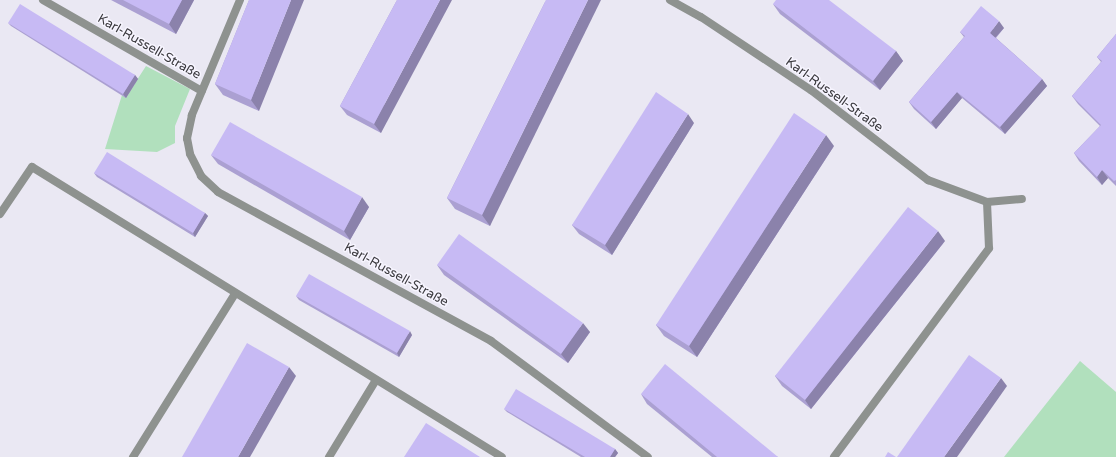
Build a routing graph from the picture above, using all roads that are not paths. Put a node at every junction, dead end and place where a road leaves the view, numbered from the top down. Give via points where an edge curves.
1 (43, 0) edge
2 (240, 0) edge
3 (670, 0) edge
4 (202, 91) junction
5 (1022, 199) dead end
6 (987, 202) junction
7 (0, 214) edge
8 (235, 294) junction
9 (376, 380) junction
10 (133, 457) edge
11 (329, 457) edge
12 (502, 457) edge
13 (648, 457) edge
14 (834, 457) edge

1 - 4 street, Karl-Russell-Straße
2 - 4 street, Karl-Russell-Straße
3 - 6 street, Karl-Russell-Straße via 701,17 812,90 928,180
4 - 13 street, Karl-Russell-Straße via 192,115 188,138 190,154 201,176 218,192 491,341
5 - 6 street, Karl-Russell-Straße
6 - 14 street via 988,248
7 - 8 street via 32,167
8 - 9 street
8 - 10 street
9 - 11 street
9 - 12 street

